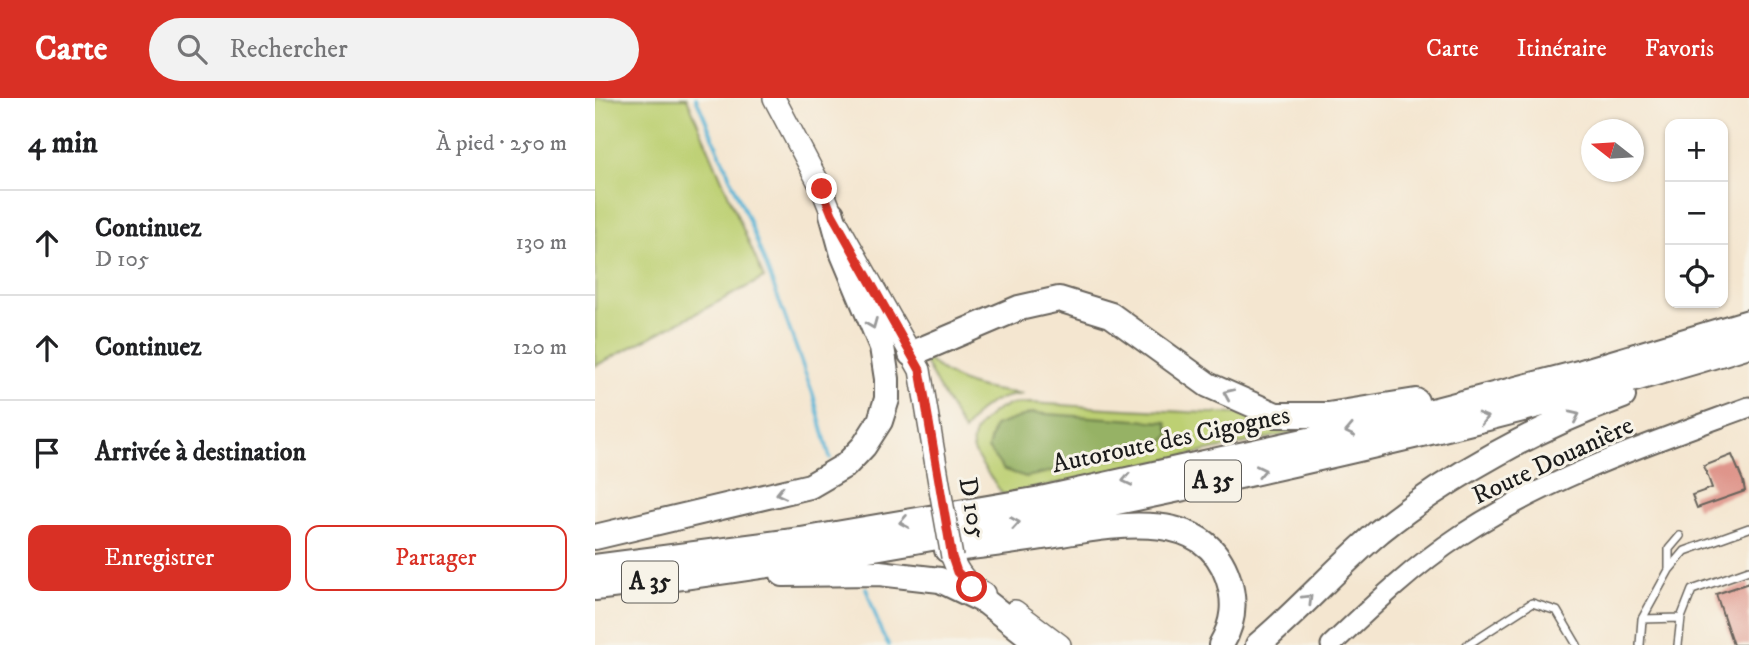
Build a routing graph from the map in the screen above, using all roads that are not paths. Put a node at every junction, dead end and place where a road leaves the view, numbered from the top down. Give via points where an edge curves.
1 (774, 98) edge
2 (832, 214) junction
3 (1749, 322) edge
4 (1749, 345) edge
5 (1713, 356) junction
6 (915, 362) junction
7 (1582, 372) junction
8 (1749, 407) edge
9 (1749, 528) edge
10 (1680, 536) dead end
11 (595, 537) edge
12 (595, 567) edge
13 (1749, 569) edge
14 (1669, 570) junction
15 (706, 574) junction
16 (595, 588) edge
17 (1681, 618) junction
18 (1642, 619) junction
19 (1037, 645) edge
20 (1060, 645) edge
21 (1221, 645) edge
22 (1258, 645) edge
23 (1331, 645) edge
24 (1467, 645) edge
25 (1577, 645) edge
26 (1640, 645) edge
27 (1678, 645) edge

1 - 2 main road, D 105
2 - 6 main road, D 105
2 -> 11 highway via 843,254 882,347 887,379 880,421 864,446 846,465 810,486
3 - 7 highway, Autoroute des Cigognes / A 35
4 - 5 highway, Autoroute des Cigognes / A 35
15 -> 5 highway, Autoroute des Cigognes / A 35 via 1046,518 1394,442
22 -> 5 highway via 1378,533 1457,477 1597,405 1686,372
7 -> 6 highway via 1550,369 1413,401 1328,415 1276,415 1208,386 1111,315 1059,299 1019,308
6 - 20 main road, D 105, bridge via 957,572 972,587 1008,606
7 -> 12 highway, Autoroute des Cigognes / A 35 via 1386,423 1041,499 801,540
8 - 23 main road, Route Douanière via 1615,457 1521,500 1451,542
9 - 14 lane via 1685,551
10 - 14 lane via 1669,549
13 - 17 lane via 1692,590
14 - 18 lane
15 - 16 highway, Autoroute des Cigognes / A 35
15 - 19 highway via 879,573 940,580 986,602
15 - 21 highway via 985,546 1099,528 1166,527 1203,542 1226,572 1234,600
17 - 18 lane
17 - 27 lane
18 - 26 lane
24 - 25 lane via 1532,603 1557,611

